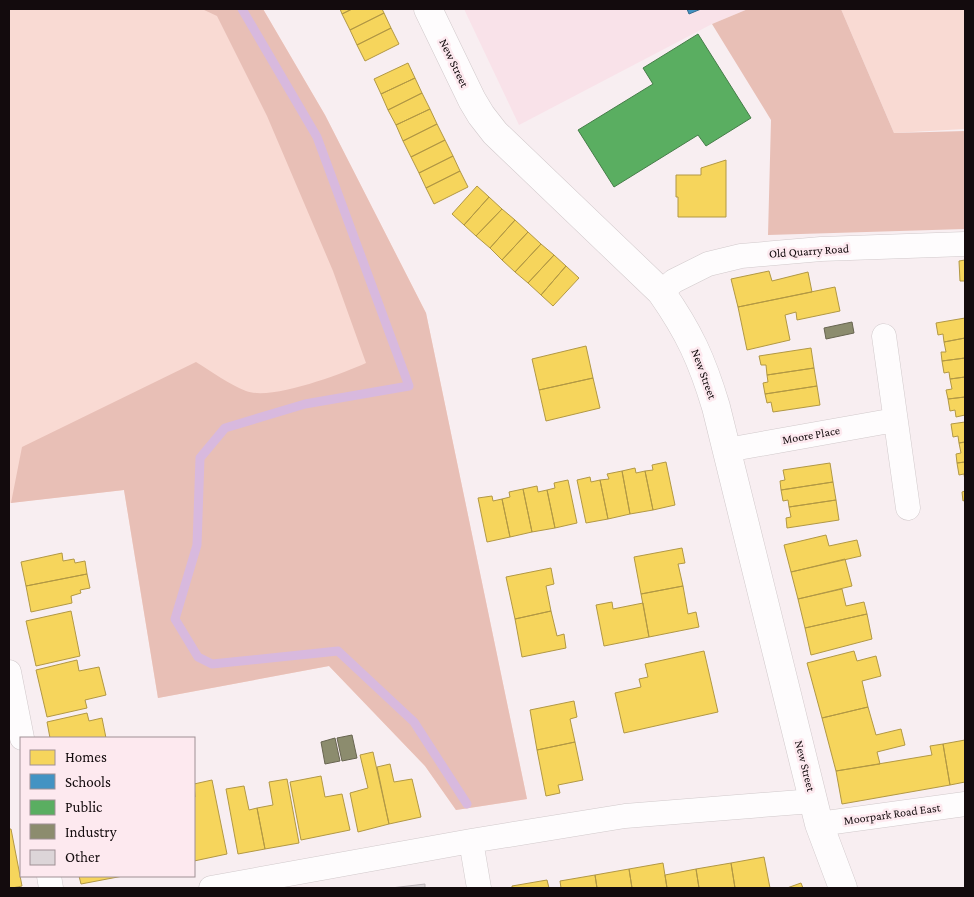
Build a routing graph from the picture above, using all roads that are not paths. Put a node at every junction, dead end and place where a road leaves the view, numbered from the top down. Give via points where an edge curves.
1 (428, 9) edge
2 (965, 244) edge
3 (661, 292) junction
4 (884, 336) dead end
5 (895, 420) junction
6 (727, 450) junction
7 (908, 508) dead end
8 (9, 672) edge
9 (22, 737) edge
10 (965, 804) edge
11 (816, 813) junction
12 (471, 841) junction
13 (211, 888) edge
14 (479, 888) edge
15 (843, 888) edge

1 - 3 street, New Street via 472,100 490,127
2 - 3 street, Old Quarry Road via 821,249 740,256 708,264 674,280
3 - 6 street, New Street via 682,322 703,366
4 - 5 street
5 - 6 street, Moore Place
5 - 7 street
6 - 11 street, New Street
8 - 9 street
10 - 11 street, Moorpark Road East
11 - 12 street, Moorpark Road East via 625,816
11 - 15 street, New Street
12 - 13 street, Moorpark Road East
12 - 14 street

